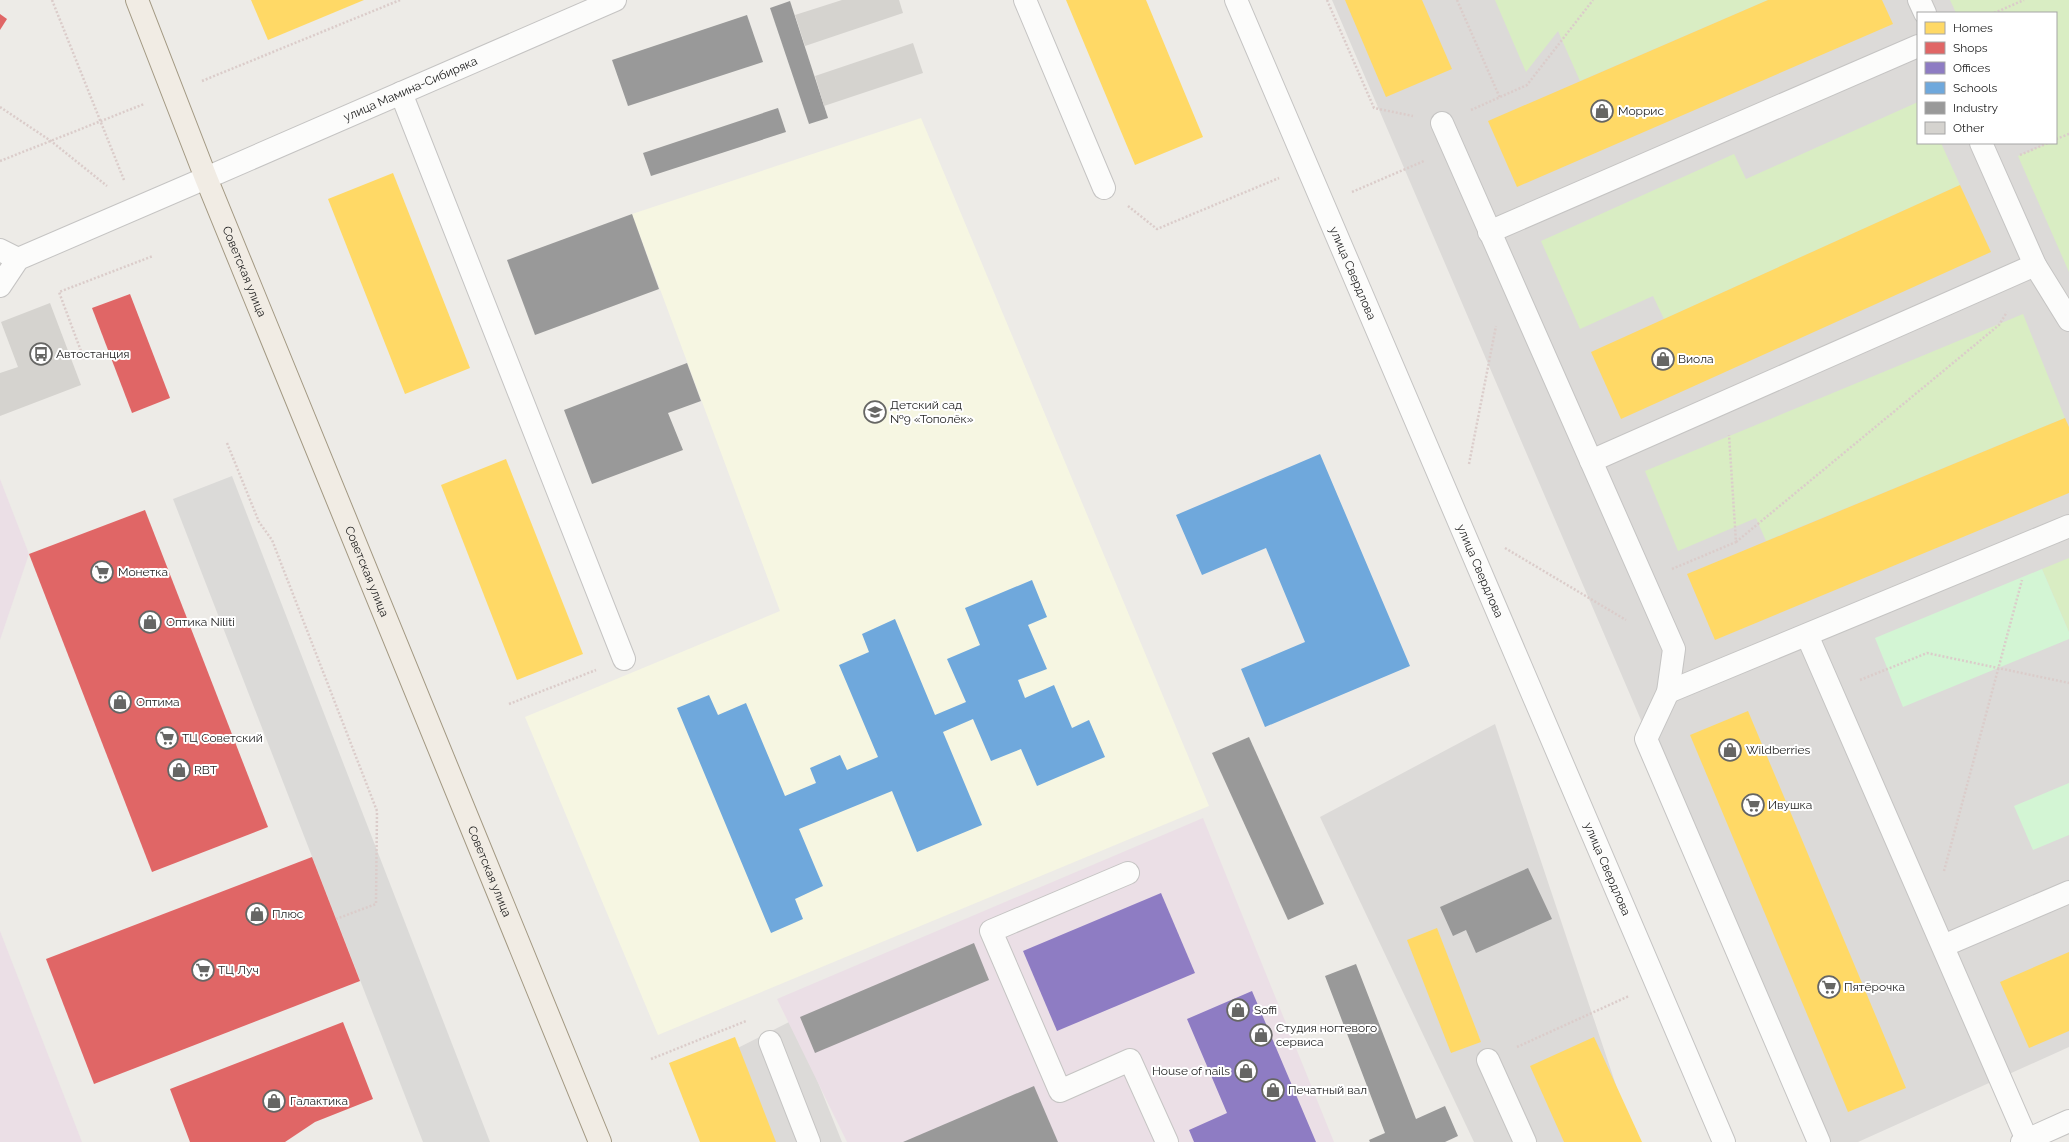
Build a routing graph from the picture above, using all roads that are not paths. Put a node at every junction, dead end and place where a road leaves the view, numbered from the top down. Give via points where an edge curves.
1 (137, 0) edge
2 (615, 0) edge
3 (1025, 0) edge
4 (1236, 0) edge
5 (1919, 0) edge
6 (1924, 12) edge
7 (1917, 46) edge
8 (400, 93) junction
9 (1442, 123) road end
10 (1981, 144) edge
11 (206, 178) junction
12 (1104, 188) road end
13 (1489, 232) junction
14 (9, 255) edge
15 (2035, 265) junction
16 (0, 286) edge
17 (2069, 320) edge
18 (1591, 461) junction
19 (2069, 526) edge
20 (1807, 634) junction
21 (624, 659) road end
22 (1668, 692) junction
23 (1128, 873) dead end
24 (2069, 892) edge
25 (1943, 946) junction
26 (770, 1042) road end
27 (1488, 1060) road end
28 (2069, 1121) edge
29 (2024, 1141) edge
30 (600, 1142) edge
31 (809, 1142) edge
32 (1167, 1142) edge
33 (1525, 1142) edge
34 (1724, 1142) edge
35 (1819, 1142) edge

1 - 11 main road, Советская улица
2 - 8 street, улица Мамина-Сибиряка
3 - 12 street
4 - 34 street, улица Свердлова
5 - 6 street
7 - 13 street
8 - 11 street, улица Мамина-Сибиряка
8 - 21 street
9 - 13 street
10 - 15 street
11 - 14 street, улица Мамина-Сибиряка via 135,208
11 - 30 main road, Советская улица
13 - 18 street
14 - 16 street
15 - 17 street
15 - 18 street
18 - 22 street via 1674,650
19 - 20 street
20 - 22 street
20 - 25 street
22 - 35 street via 1646,739
23 - 32 street via 991,930 1060,1091 1130,1060
24 - 25 street
25 - 29 street
26 - 31 street
27 - 33 street
28 - 29 street

